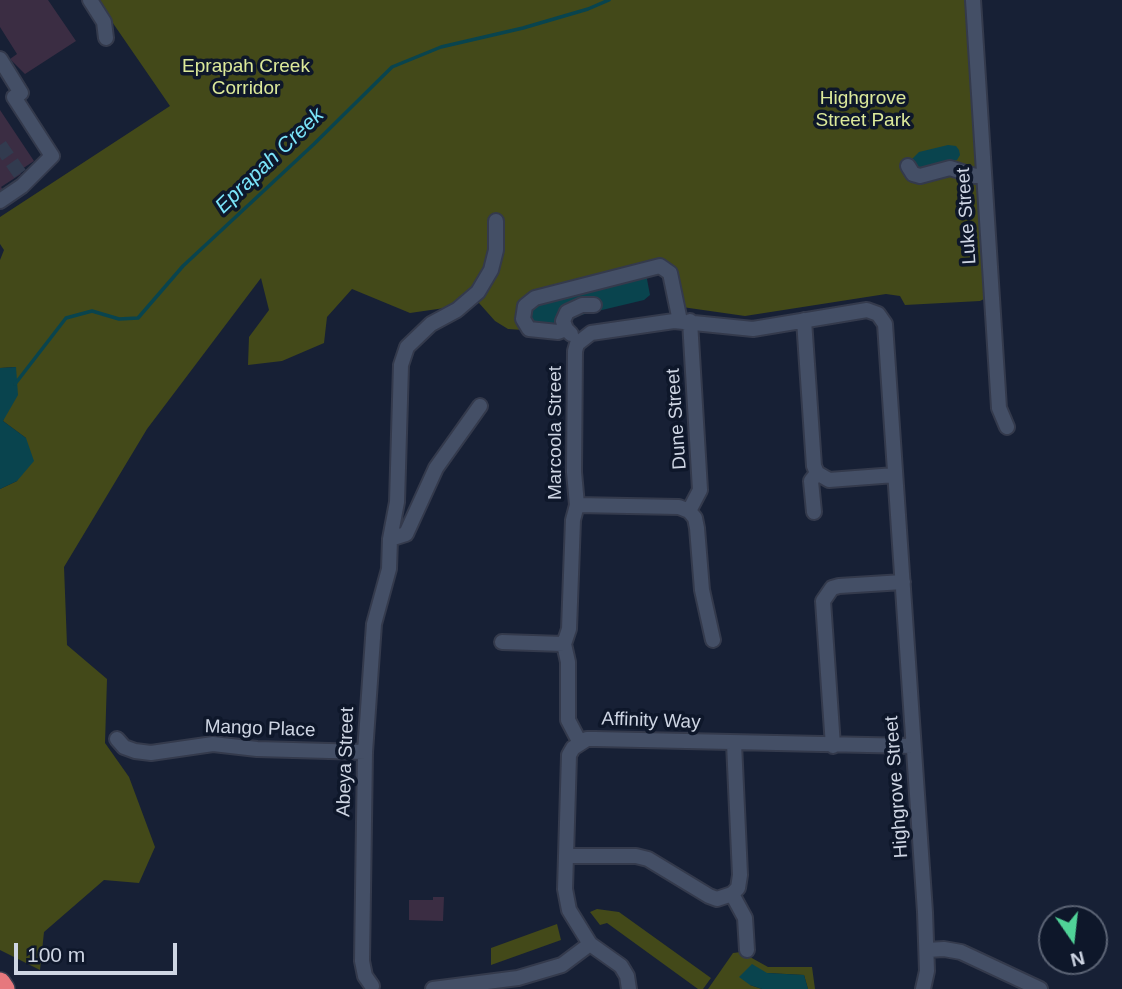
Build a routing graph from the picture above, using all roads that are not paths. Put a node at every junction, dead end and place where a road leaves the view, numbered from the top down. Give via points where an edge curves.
1 (90, 0) edge
2 (973, 0) edge
3 (106, 38) dead end
4 (0, 59) edge
5 (908, 166) dead end
6 (984, 175) junction
7 (0, 201) edge
8 (496, 221) dead end
9 (594, 305) dead end
10 (878, 314) joint
11 (804, 320) junction
12 (685, 321) junction
13 (566, 329) junction
14 (580, 341) junction
15 (480, 405) dead end
16 (1007, 427) dead end
17 (817, 473) junction
18 (895, 475) junction
19 (577, 505) junction
20 (689, 511) junction
21 (814, 512) dead end
22 (390, 539) junction
23 (903, 582) junction
24 (713, 639) dead end
25 (502, 642) dead end
26 (564, 645) junction
27 (117, 739) dead end
28 (580, 743) junction
29 (734, 744) junction
30 (833, 746) junction
31 (913, 746) junction
32 (365, 752) junction
33 (567, 856) junction
34 (732, 894) junction
35 (590, 944) junction
36 (747, 950) dead end
37 (927, 950) junction
38 (0, 984) edge
39 (373, 988) edge
40 (4, 989) edge
41 (433, 989) edge
42 (629, 989) edge
43 (923, 989) edge
44 (1040, 989) edge

1 - 3 street via 104,22
2 - 6 street, Luke Street
4 - 7 street via 22,93 14,97 52,156
5 - 6 street via 919,176 950,168
6 - 16 street, Luke Street via 999,408
8 - 22 street, Abeya Street via 491,270 478,292 407,347 401,365 397,502
9 - 13 street via 567,312
10 - 11 street, Marcoola Street via 867,310
10 - 18 street, Highgrove Street via 885,324
11 - 12 street, Marcoola Street via 753,329
11 - 17 street
12 - 13 street, Dune Street via 670,273 660,266 535,298 526,306 523,319 529,328
12 - 14 street, Marcoola Street via 591,333
12 - 20 street, Dune Street via 700,490
13 - 14 street
14 - 19 street, Marcoola Street via 575,351
15 - 22 street via 436,468 406,534
17 - 18 street via 829,480
17 - 21 street via 811,481
18 - 23 street, Highgrove Street
19 - 20 street
19 - 26 street, Marcoola Street
20 - 24 street via 697,528 702,590
22 - 32 street, Abeya Street via 389,569 370,650
23 - 30 street via 839,586 822,601
23 - 31 street, Highgrove Street
25 - 26 street
26 - 28 street, Marcoola Street via 568,720
27 - 32 street, Mango Place via 124,747 151,753 213,744
28 - 29 street, Affinity Way via 595,738
28 - 33 street, Affinity Way via 569,755
29 - 30 street, Affinity Way
29 - 34 street via 740,875
30 - 31 street, Affinity Way
31 - 37 street, Highgrove Street
32 - 39 street, Abeya Street via 362,961
33 - 34 street via 636,856 717,900
33 - 35 street, Affinity Way via 569,910
34 - 36 street via 745,918
35 - 41 street via 562,965 531,975
35 - 42 street, Affinity Way via 621,967
37 - 43 street, Highgrove Street
37 - 44 street via 961,953
38 - 40 highway

